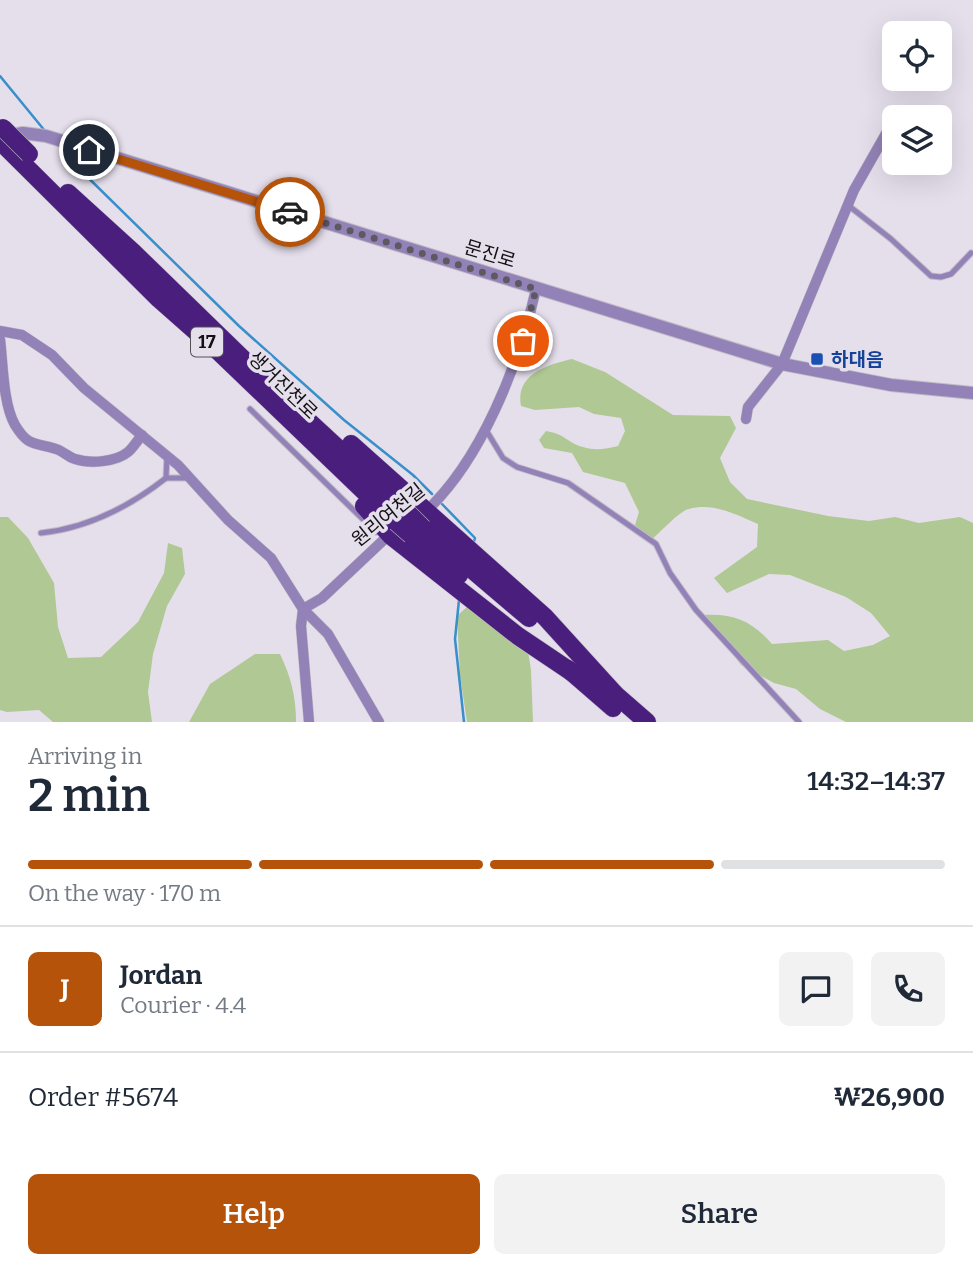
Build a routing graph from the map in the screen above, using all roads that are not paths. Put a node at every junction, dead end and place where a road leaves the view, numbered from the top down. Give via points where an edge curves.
1 (1, 133) edge
2 (882, 142) edge
3 (25, 158) junction
4 (848, 205) junction
5 (971, 253) edge
6 (536, 289) junction
7 (0, 331) edge
8 (0, 339) edge
9 (245, 360) junction
10 (782, 364) junction
11 (973, 393) edge
12 (250, 409) dead end
13 (746, 419) dead end
14 (485, 427) junction
15 (142, 435) junction
16 (167, 456) junction
17 (166, 478) junction
18 (190, 478) junction
19 (420, 524) junction
20 (393, 527) junction
21 (41, 533) dead end
22 (303, 609) junction
23 (576, 675) junction
24 (309, 722) edge
25 (379, 722) edge
26 (630, 722) edge
27 (647, 722) edge
28 (799, 722) edge

1 - 3 highway, 17, bridge
1 - 6 street, 문진로 via 46,136
2 - 4 street
3 - 9 highway, 생거진천로 / 17
3 - 20 highway, 생거진천로 / 17 via 159,299 253,385
4 - 5 lane via 931,276 951,274
4 - 10 street
6 - 10 street, 문진로
6 - 14 street, 원리여천길 via 517,359
7 - 15 street via 22,335 52,355
8 - 15 street via 8,407 25,438 76,460 94,461 118,458
9 - 19 highway via 315,413
9 - 20 highway, 생거진천로 / 17
10 - 11 street, 문진로 via 891,386
10 - 13 street via 748,407
12 - 20 lane
14 - 19 street, 원리여천길
14 - 28 lane via 503,458 568,483 656,544 696,610
15 - 16 street
16 - 17 lane
16 - 18 street
17 - 18 lane
17 - 21 lane via 99,520
18 - 22 street via 271,558
19 - 20 highway, 17, bridge
19 - 20 street, 원리여천길 via 415,520
19 - 23 highway, 17
19 - 27 highway, 17
20 - 22 street, 원리여천길 via 321,598
20 - 23 highway via 518,636
22 - 24 street
22 - 25 street via 328,634
23 - 26 highway, 17

